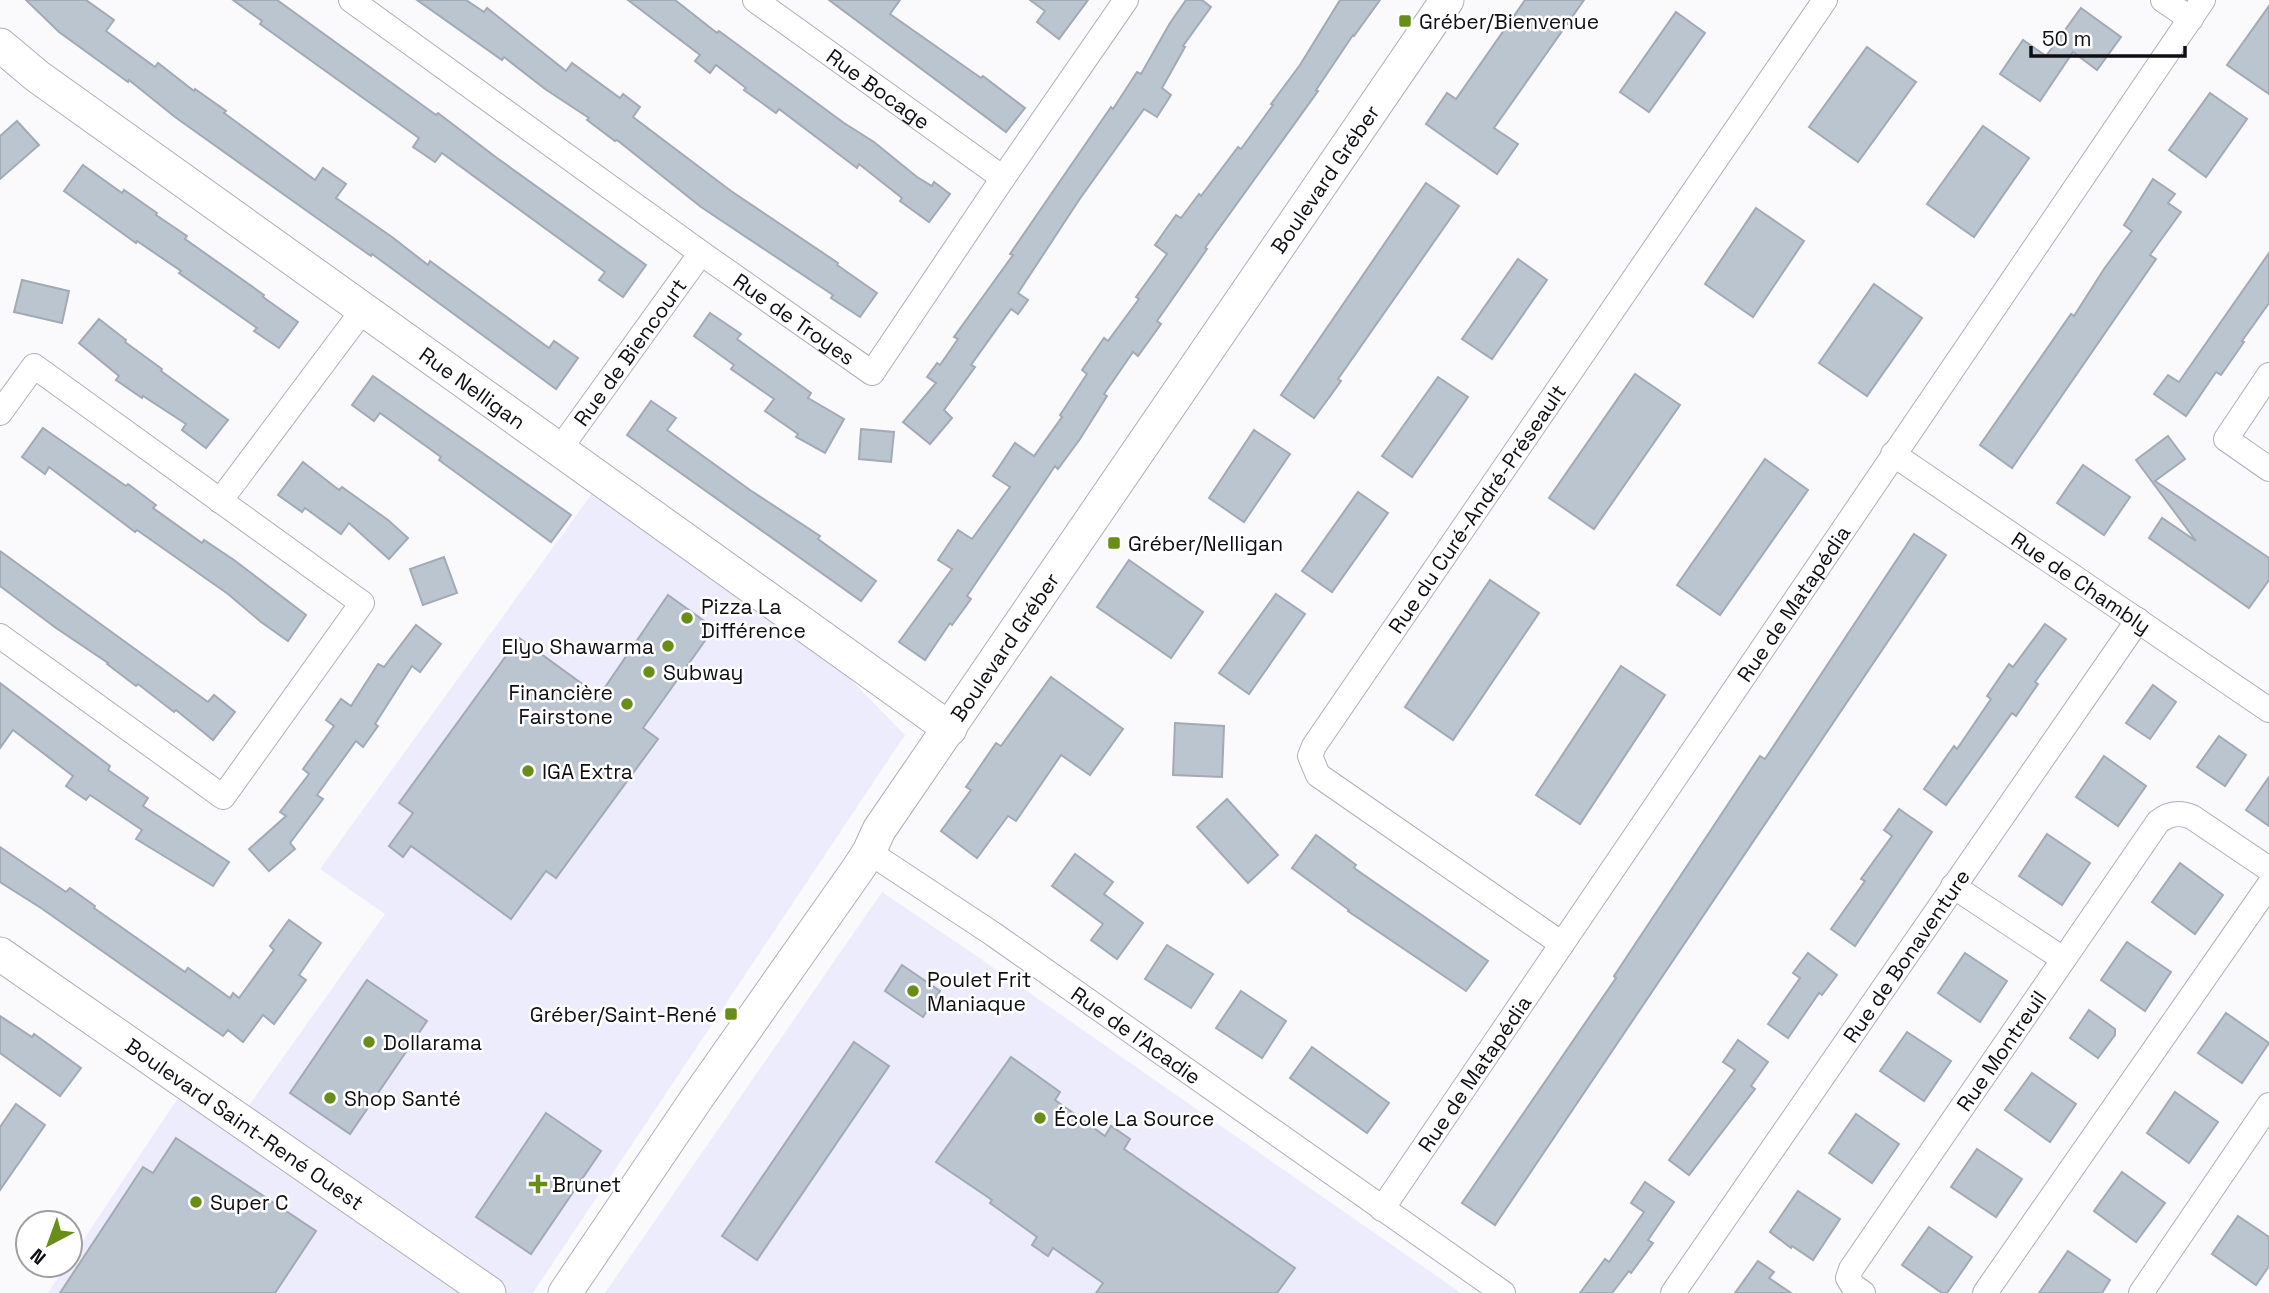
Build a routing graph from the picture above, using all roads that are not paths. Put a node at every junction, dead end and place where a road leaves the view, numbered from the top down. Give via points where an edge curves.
1 (351, 0) edge
2 (755, 0) edge
3 (1126, 0) edge
4 (1447, 0) edge
5 (1825, 0) edge
6 (2163, 0) edge
7 (2197, 9) edge
8 (3, 55) edge
9 (1003, 178) junction
10 (701, 253) junction
11 (363, 310) junction
12 (2269, 375) edge
13 (0, 413) edge
14 (559, 450) junction
15 (1893, 454) junction
16 (2269, 469) edge
17 (220, 501) junction
18 (2138, 620) junction
19 (0, 636) edge
20 (2269, 710) edge
21 (950, 729) junction
22 (869, 852) junction
23 (2269, 869) edge
24 (2269, 885) edge
25 (1953, 886) junction
26 (1562, 944) junction
27 (0, 954) edge
28 (2063, 959) junction
29 (2269, 1105) edge
30 (1382, 1209) junction
31 (489, 1293) edge
32 (565, 1293) edge
33 (1503, 1293) edge
34 (1673, 1293) edge
35 (1863, 1293) edge
36 (1985, 1293) edge
37 (2141, 1293) edge

1 - 10 street, Rue de Troyes
2 - 9 street, Rue Bocage
3 - 9 street, Rue de Troyes
4 - 21 street, Boulevard Gréber
5 - 26 street, Rue du Curé-André-Préseault via 1310,756 1318,775
6 - 7 street
7 - 15 street, Rue de Matapédia
8 - 11 street, Rue Nelligan
9 - 10 street, Rue de Troyes via 872,373
10 - 14 street, Rue de Biencourt
11 - 14 street, Rue Nelligan
11 - 17 street
12 - 16 street via 2226,439
13 - 17 street via 34,366
14 - 21 street, Rue Nelligan
15 - 18 street, Rue de Chambly
15 - 26 street, Rue de Matapédia
17 - 19 street via 362,603 222,797
18 - 20 street, Rue de Chambly
18 - 25 street, Rue de Bonaventure
21 - 22 street, Boulevard Gréber via 878,830
22 - 30 street, Rue de l'Acadie via 993,934
22 - 32 street, Boulevard Gréber
23 - 28 street, Rue Montreuil via 2192,817 2183,813 2164,817
24 - 36 street
25 - 28 street
25 - 34 street, Rue de Bonaventure
26 - 30 street, Rue de Matapédia
27 - 31 street, Boulevard Saint-René Ouest
28 - 35 street, Rue Montreuil via 1851,1269 1849,1278
29 - 37 street
30 - 33 street, Rue de l'Acadie

